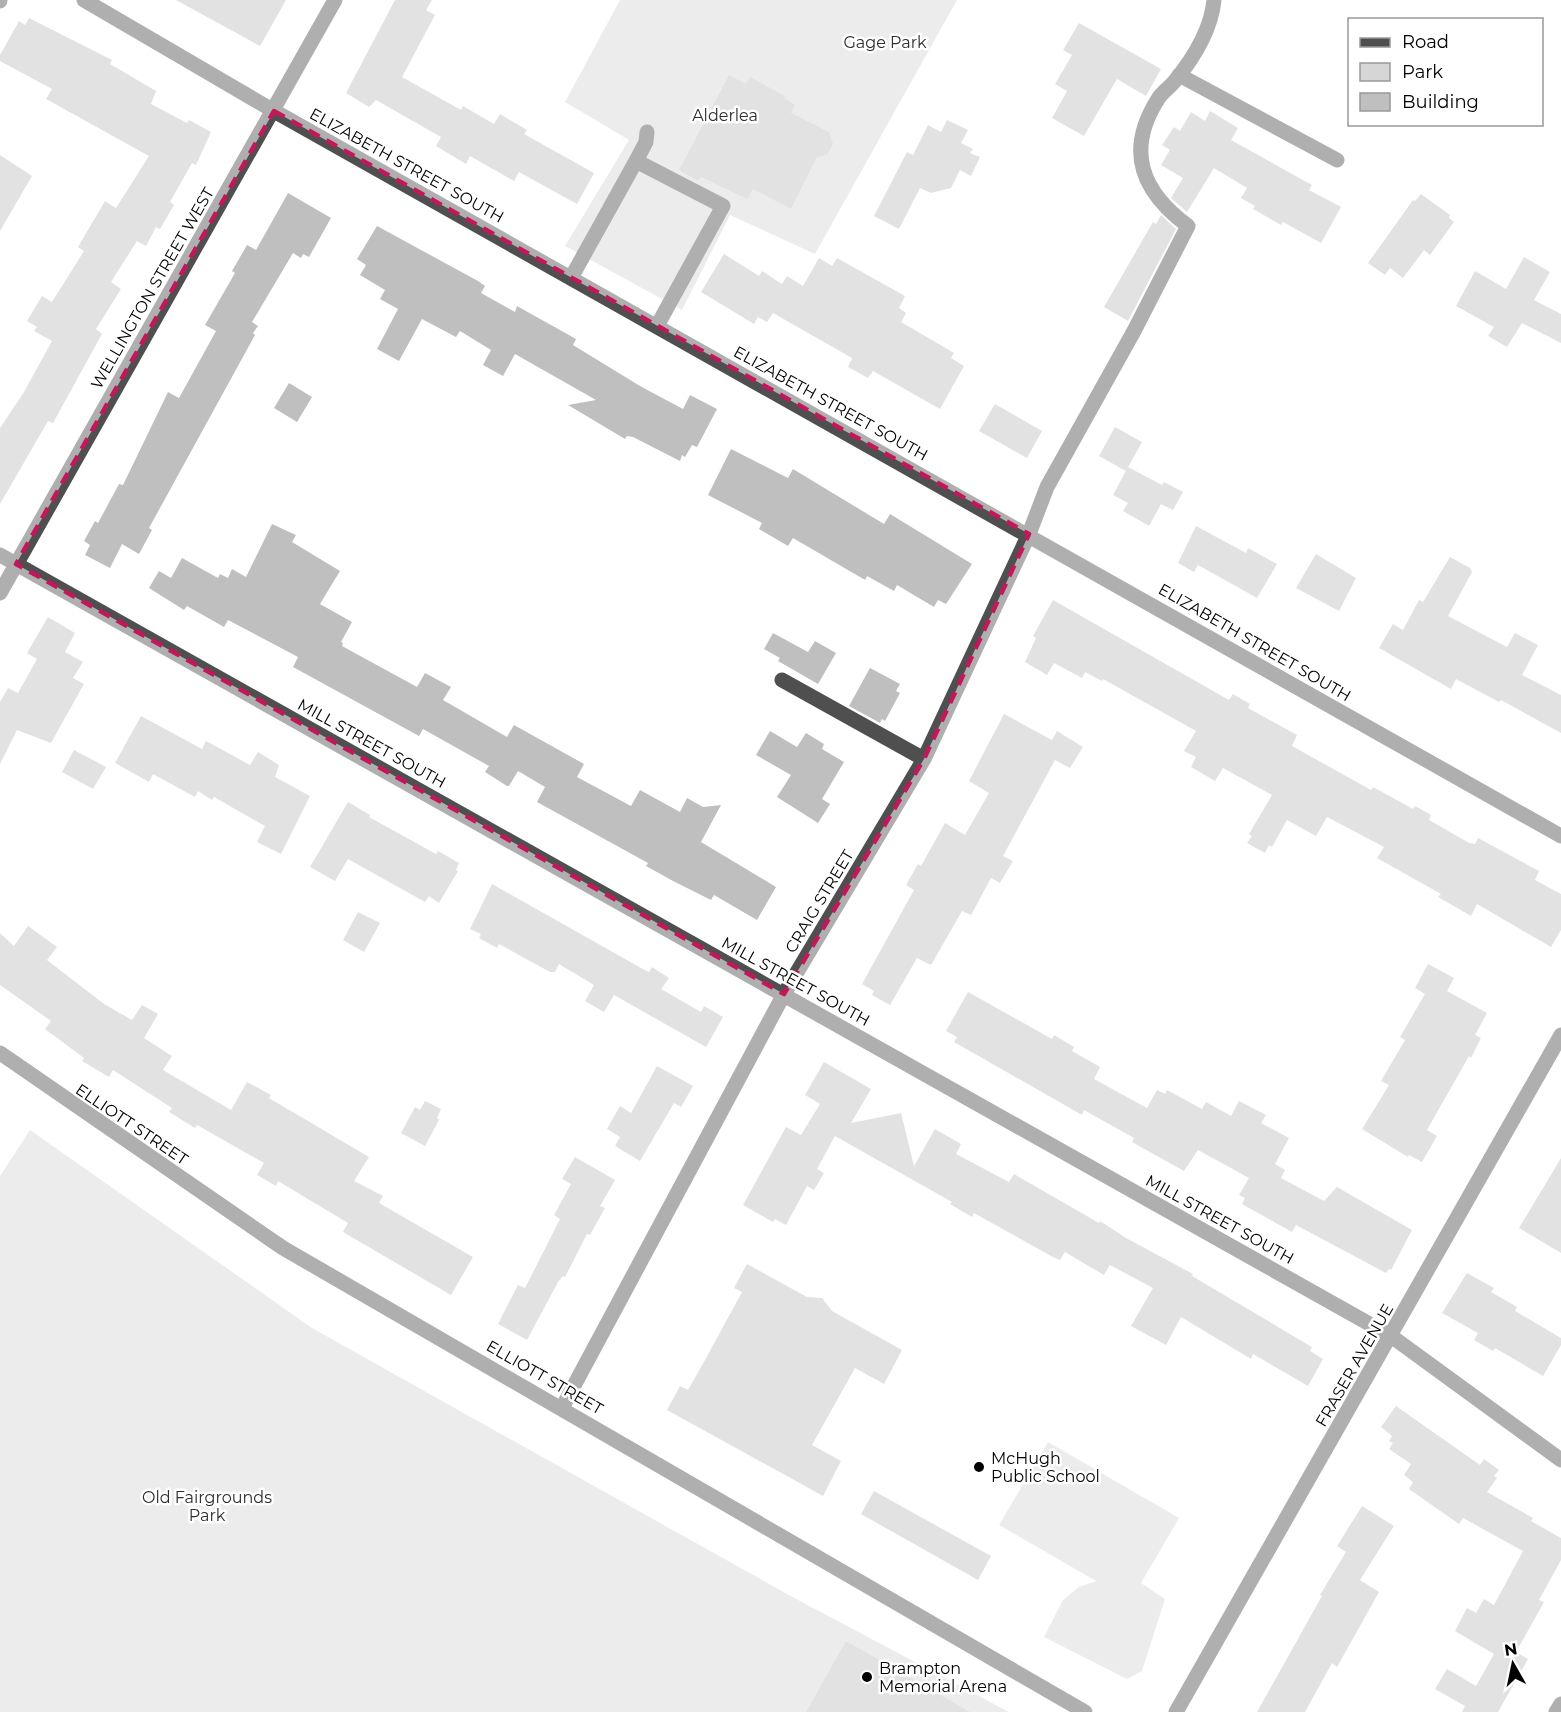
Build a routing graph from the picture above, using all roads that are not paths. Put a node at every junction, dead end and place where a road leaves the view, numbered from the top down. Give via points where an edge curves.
1 (84, 0) edge
2 (335, 0) edge
3 (1214, 0) edge
4 (1179, 75) junction
5 (274, 111) junction
6 (647, 132) dead end
7 (1338, 160) dead end
8 (636, 161) junction
9 (571, 278) junction
10 (657, 326) junction
11 (1029, 534) junction
12 (0, 555) edge
13 (16, 564) junction
14 (0, 593) edge
15 (782, 680) dead end
16 (924, 759) junction
17 (1561, 836) edge
18 (784, 994) junction
19 (1561, 1035) edge
20 (0, 1053) edge
21 (1391, 1336) junction
22 (562, 1408) junction
23 (1561, 1460) edge
24 (1561, 1704) edge
25 (1085, 1712) edge
26 (1176, 1712) edge
27 (1556, 1712) edge

1 - 5 street, ELIZABETH STREET SOUTH
2 - 5 street, WELLINGTON STREET WEST
3 - 4 street via 1199,50
4 - 7 street
4 - 11 street, CRAIG STREET via 1158,98 1142,135 1140,156 1143,177 1156,197 1188,226 1047,487
5 - 9 street, ELIZABETH STREET SOUTH
5 - 13 street, WELLINGTON STREET WEST
6 - 8 street
8 - 9 street
8 - 10 street via 723,206
9 - 10 street, ELIZABETH STREET SOUTH
10 - 11 street, ELIZABETH STREET SOUTH
11 - 16 street, CRAIG STREET
11 - 17 street, ELIZABETH STREET SOUTH
12 - 13 street, MILL STREET SOUTH
13 - 14 street, WELLINGTON STREET WEST
13 - 18 street, MILL STREET SOUTH
15 - 16 street
16 - 18 street, CRAIG STREET
18 - 21 street, MILL STREET SOUTH
18 - 22 street, CRAIG STREET
19 - 21 street, FRASER AVENUE
20 - 22 street, ELLIOTT STREET via 283,1248
21 - 23 street, MILL STREET SOUTH
21 - 26 street, FRASER AVENUE
22 - 25 street, ELLIOTT STREET
24 - 27 street

